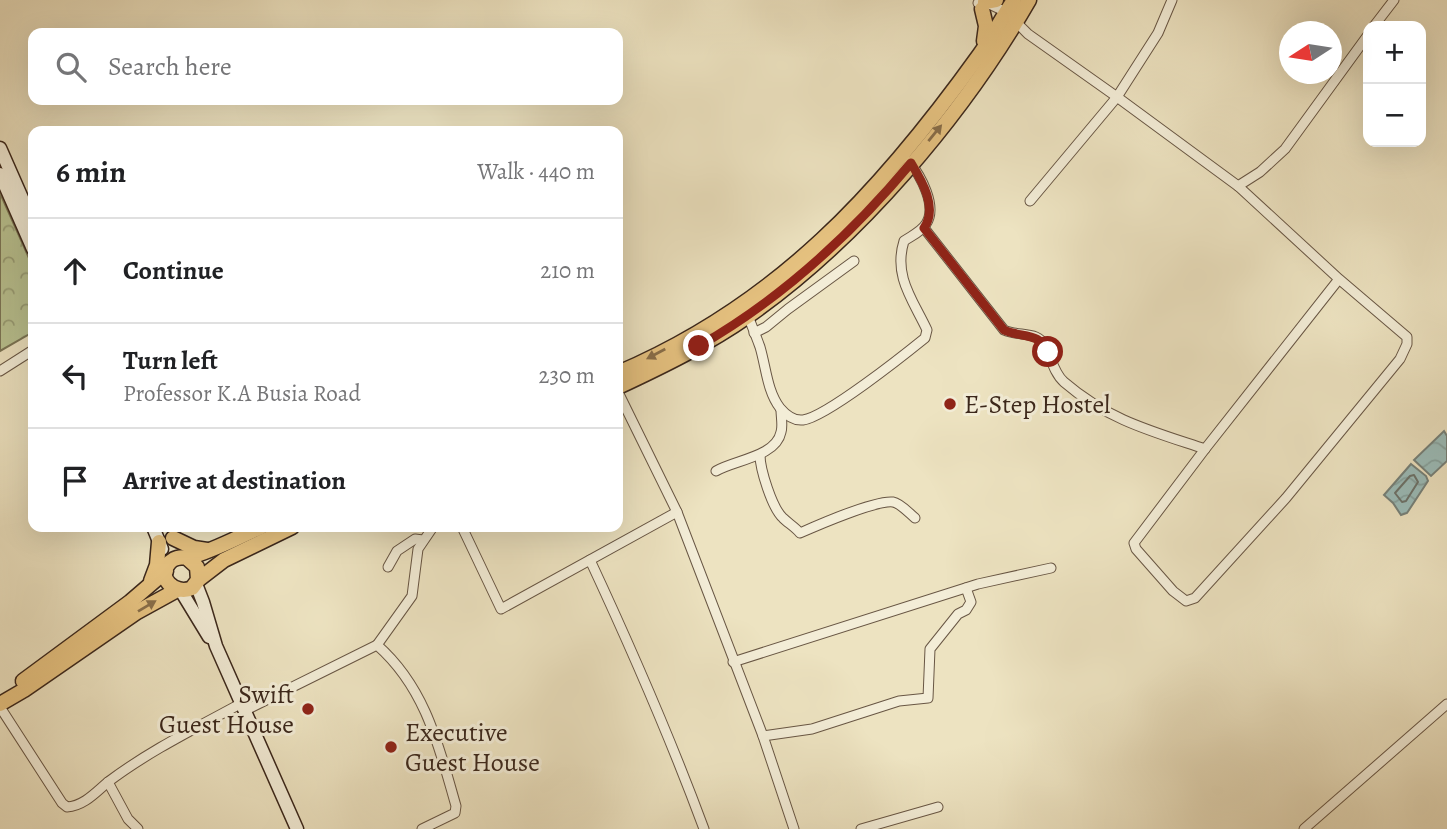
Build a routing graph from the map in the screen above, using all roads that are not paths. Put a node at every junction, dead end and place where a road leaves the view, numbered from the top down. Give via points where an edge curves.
1 (1029, 0) edge
2 (1172, 0) edge
3 (1394, 0) edge
4 (996, 10) edge
5 (1378, 21) edge
6 (1363, 42) edge
7 (982, 52) junction
8 (1116, 97) junction
9 (0, 148) edge
10 (906, 159) junction
11 (0, 174) edge
12 (894, 174) junction
13 (1238, 186) junction
14 (1030, 201) dead end
15 (19, 204) junction
16 (28, 220) edge
17 (924, 228) junction
18 (854, 261) dead end
19 (1339, 279) junction
20 (748, 316) junction
21 (754, 333) junction
22 (28, 353) edge
23 (623, 370) edge
24 (0, 371) edge
25 (623, 386) edge
26 (623, 399) edge
27 (781, 410) junction
28 (1205, 449) junction
29 (760, 455) junction
30 (716, 471) dead end
31 (677, 512) junction
32 (915, 518) dead end
33 (249, 532) edge
34 (282, 532) edge
35 (429, 532) edge
36 (464, 532) edge
37 (167, 536) edge
38 (423, 540) junction
39 (208, 550) junction
40 (186, 557) junction
41 (590, 560) junction
42 (388, 567) dead end
43 (1051, 568) dead end
44 (166, 569) junction
45 (197, 582) junction
46 (149, 586) junction
47 (966, 588) junction
48 (179, 591) junction
49 (377, 645) junction
50 (216, 646) junction
51 (733, 662) junction
52 (3, 703) edge
53 (1447, 704) edge
54 (242, 708) junction
55 (763, 736) junction
56 (108, 782) junction
57 (938, 807) dead end
58 (138, 829) edge
59 (298, 829) edge
60 (422, 829) edge
61 (704, 829) edge
62 (794, 829) edge
63 (861, 829) edge
64 (1304, 829) edge

1 - 4 main road
2 - 8 street via 1158,33
3 - 5 street
4 - 7 main road
4 - 7 main road via 986,26
4 - 8 street
10 -> 4 main road via 956,108
6 - 13 street via 1285,149
7 - 10 main road
8 - 13 street
8 - 14 street
9 - 15 street
10 - 12 main road
10 - 17 street via 928,197 929,221
11 - 15 street
12 - 20 main road via 874,207 802,275
12 -> 23 main road via 765,289 693,335
13 - 19 street
15 - 16 street
17 - 27 street via 904,241 900,263 903,283 927,330 925,338 814,416 801,420
17 - 28 street via 1004,330 1037,337 1045,344 1062,381 1130,425
18 - 21 street
19 - 28 street
19 - 28 street via 1407,337 1400,359 1286,498 1195,598 1186,601 1134,543
20 - 21 street
20 - 25 main road
21 - 27 street
22 - 24 street
26 - 31 street
27 - 29 street via 781,434
29 - 30 street
29 - 32 street via 760,468 776,510 800,533 892,502
31 - 41 street
31 - 51 street
33 - 39 main road
34 - 45 main road via 224,560
35 - 38 street
36 - 41 street via 501,609
37 - 39 main road
37 - 40 street
37 - 44 street
37 - 46 main road
38 - 42 street via 415,539 397,551
38 - 49 street via 415,557 412,596
39 - 40 main road
40 - 44 main road via 174,559
40 - 45 main road via 197,567
41 - 61 street
43 - 47 street
44 - 46 main road
44 - 48 main road via 168,583
45 - 48 main road
45 - 50 street
46 - 52 main road via 20,683
47 - 51 street
47 - 55 street via 971,602 930,649 928,698 899,701 812,729
48 - 50 street
52 -> 48 main road via 137,612
49 - 54 street
49 - 60 street via 418,697 433,727 456,806 450,817
50 - 54 street
51 - 55 street
52 - 56 street via 67,807 85,801
53 - 64 street
54 - 56 street via 157,750
54 - 59 street
55 - 62 street
56 - 58 street
57 - 63 street

